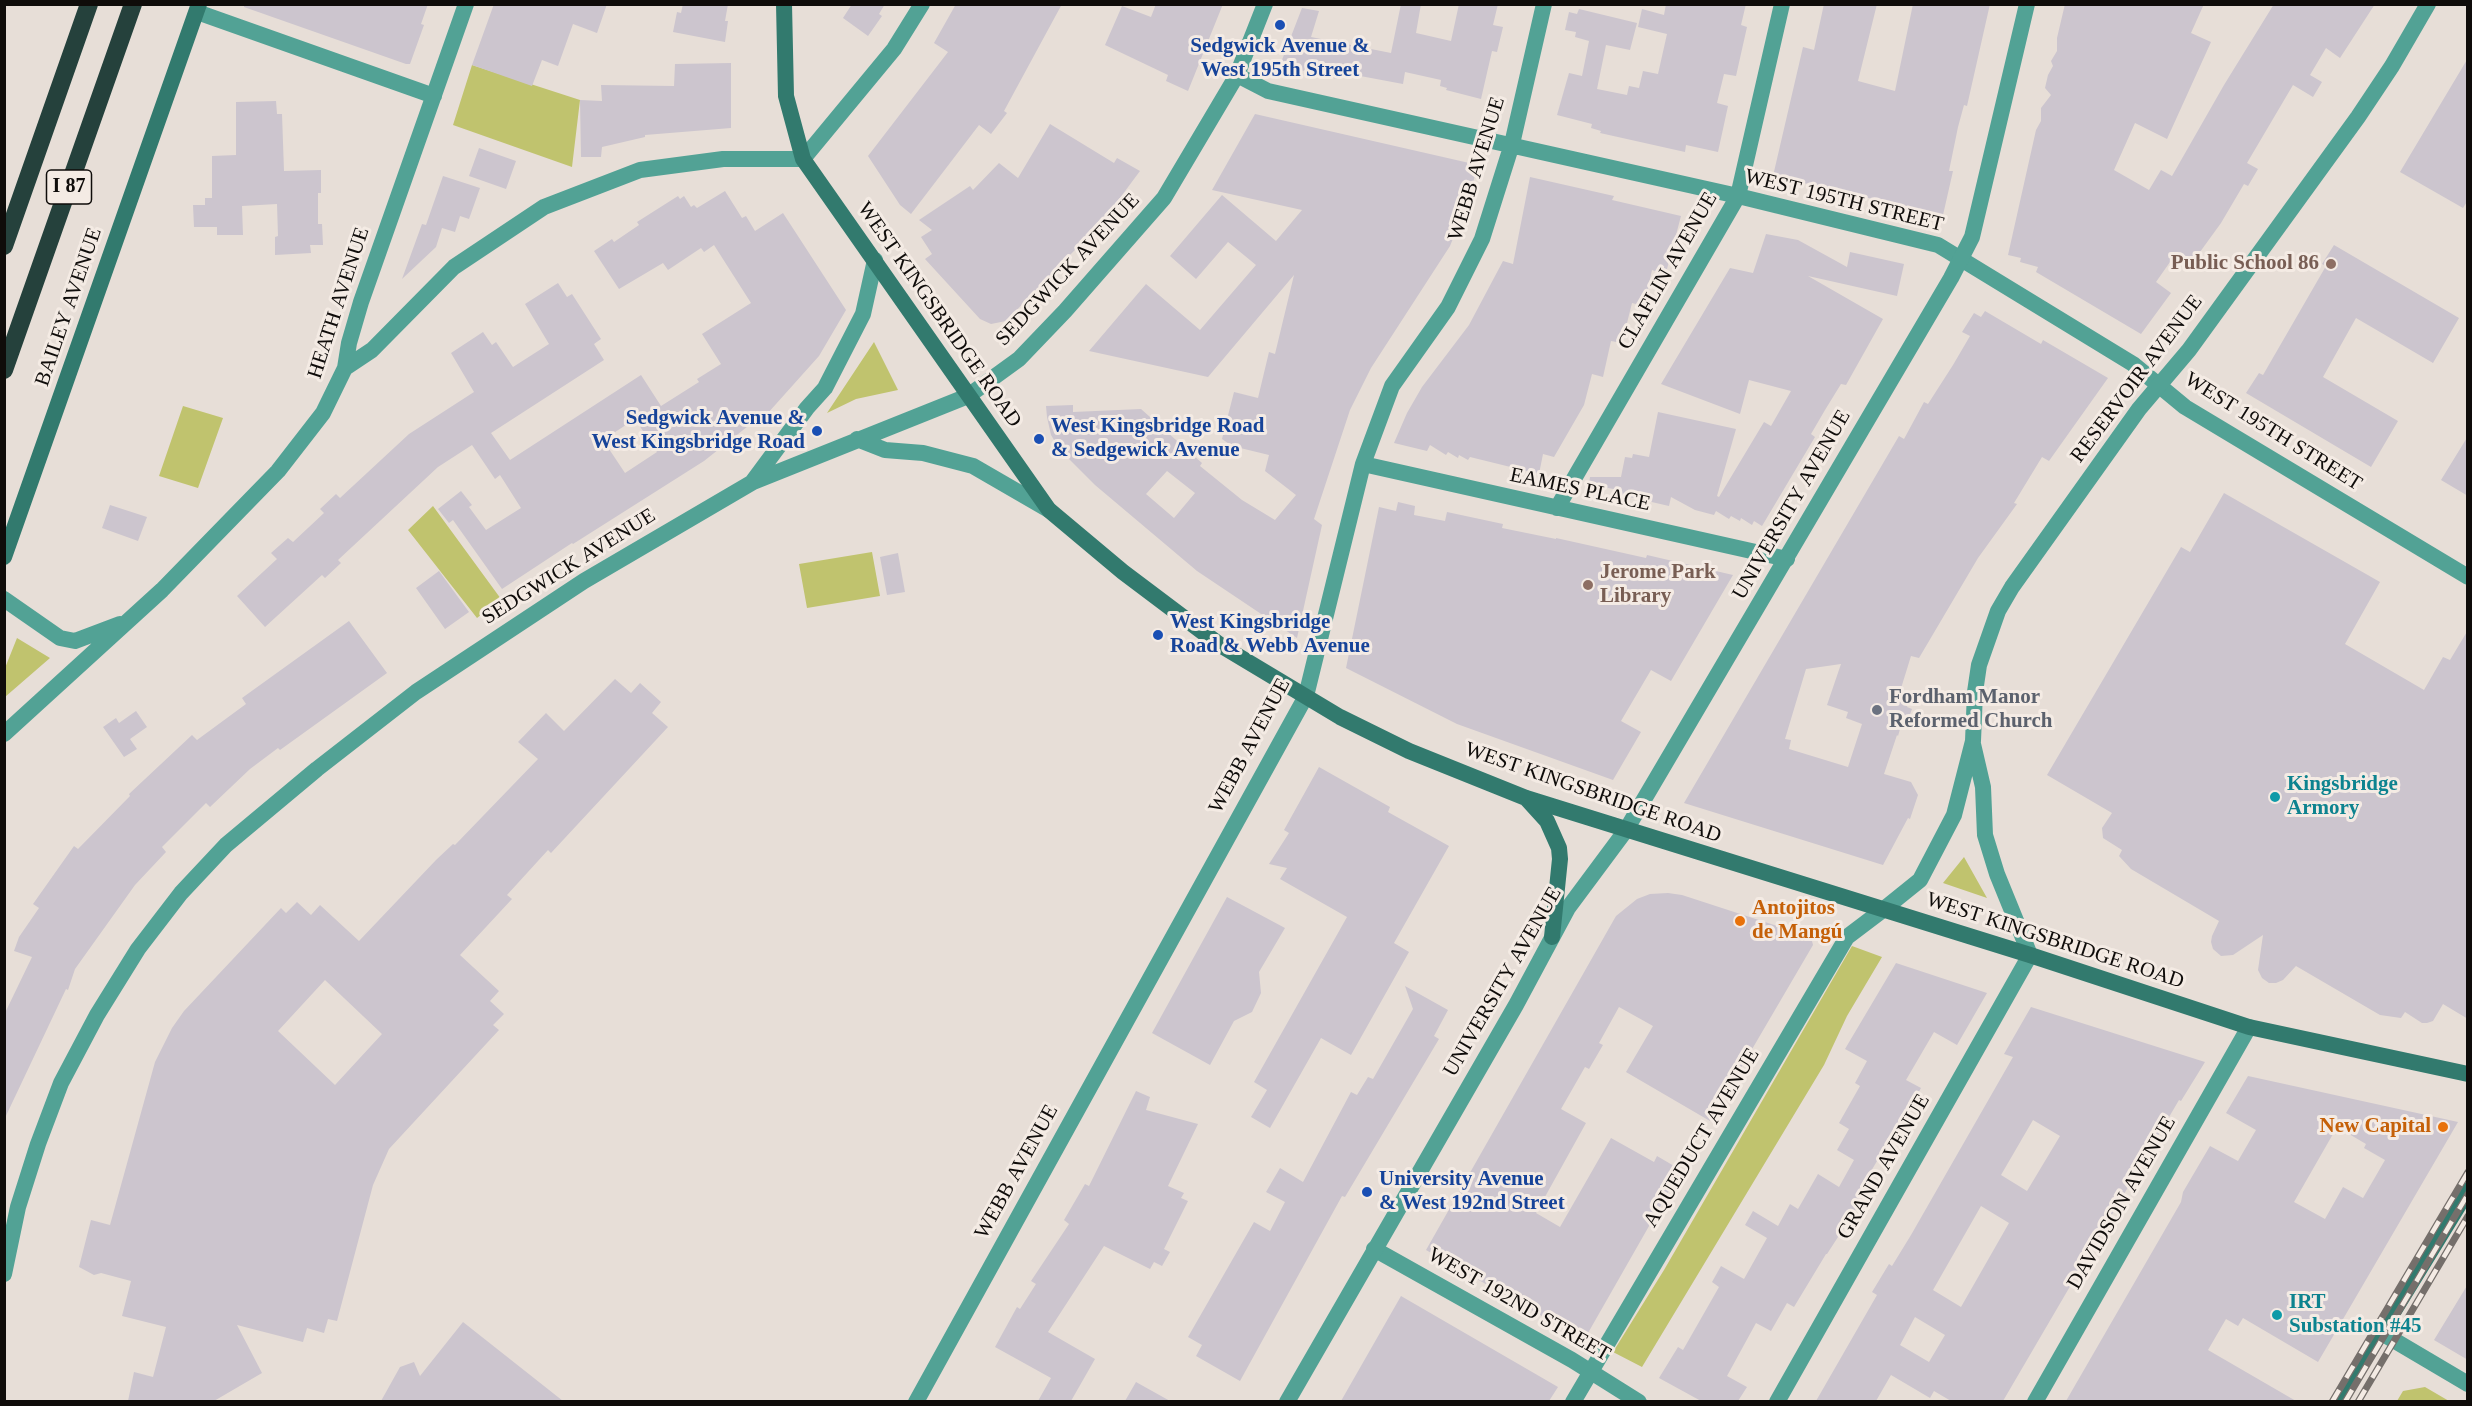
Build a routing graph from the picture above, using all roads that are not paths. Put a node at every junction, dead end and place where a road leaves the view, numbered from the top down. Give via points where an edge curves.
1 (89, 4) edge
2 (133, 4) edge
3 (466, 4) edge
4 (784, 4) edge
5 (922, 4) edge
6 (1265, 4) edge
7 (1544, 4) edge
8 (1782, 4) edge
9 (2028, 4) edge
10 (2428, 4) edge
11 (198, 8) edge
12 (1237, 75) junction
13 (434, 96) junction
14 (1512, 144) junction
15 (803, 159) junction
16 (1738, 196) junction
17 (4, 246) edge
18 (1962, 258) junction
19 (875, 260) junction
20 (345, 368) junction
21 (4, 370) edge
22 (2158, 385) junction
23 (968, 396) junction
24 (857, 439) junction
25 (1363, 464) junction
26 (753, 482) junction
27 (1557, 508) junction
28 (1049, 510) junction
29 (4, 557) edge
30 (1787, 559) junction
31 (2468, 577) edge
32 (4, 600) edge
33 (129, 621) junction
34 (75, 641) junction
35 (77, 669) junction
36 (1306, 696) junction
37 (4, 734) edge
38 (1973, 741) junction
39 (1526, 798) junction
40 (1626, 831) junction
41 (1884, 909) junction
42 (1552, 938) junction
43 (2030, 955) junction
44 (2248, 1027) junction
45 (2468, 1074) edge
46 (2468, 1190) edge
47 (1374, 1249) junction
48 (4, 1274) edge
49 (2380, 1332) junction
50 (1591, 1371) junction
51 (2468, 1384) edge
52 (916, 1401) edge
53 (1287, 1401) edge
54 (1573, 1401) edge
55 (1640, 1401) edge
56 (1777, 1401) edge
57 (2035, 1401) edge
58 (2338, 1401) edge

1 - 17 highway, I 87
2 - 21 highway, I 87
3 - 13 street, HEATH AVENUE
4 - 15 main road, WEST KINGSBRIDGE ROAD via 786,96
5 - 15 street via 894,50
6 - 12 street, SEDGWICK AVENUE
7 - 14 street, WEBB AVENUE
8 - 16 street, CLAFLIN AVENUE
9 - 18 street, UNIVERSITY AVENUE via 1972,237
10 - 22 street, RESERVOIR AVENUE via 2364,108 2189,350
11 - 13 street
11 - 29 main road, BAILEY AVENUE
12 - 14 street, WEST 195TH STREET via 1268,91
12 - 23 street, SEDGWICK AVENUE via 1164,198 1019,359
13 - 20 street, HEATH AVENUE via 361,302
14 - 16 street, WEST 195TH STREET
14 - 25 street, WEBB AVENUE via 1482,239 1448,307 1392,386
15 - 19 main road, WEST KINGSBRIDGE ROAD
15 - 20 street via 723,159 640,170 544,207 454,267 372,350
16 - 18 street, WEST 195TH STREET via 1938,245
16 - 27 street, CLAFLIN AVENUE
18 - 22 street, WEST 195TH STREET via 2133,364
18 - 30 street, UNIVERSITY AVENUE
19 - 23 main road, WEST KINGSBRIDGE ROAD
19 - 26 street via 863,314 825,388
20 - 33 street, HEATH AVENUE via 323,413 278,471
22 - 31 street, WEST 195TH STREET via 2185,407
22 - 38 street, RESERVOIR AVENUE via 1998,611 1979,665
23 - 24 street, SEDGWICK AVENUE
23 - 28 main road, WEST KINGSBRIDGE ROAD
24 - 26 street, SEDGWICK AVENUE
24 - 28 street via 885,450 923,453 973,466
25 - 27 street, EAMES PLACE
25 - 36 street, WEBB AVENUE
26 - 48 street, SEDGWICK AVENUE via 584,581 416,692 226,845 138,949 61,1083 18,1207
27 - 30 street, EAMES PLACE
28 - 36 main road, WEST KINGSBRIDGE ROAD via 1220,645
30 - 40 street, UNIVERSITY AVENUE
32 - 34 street via 60,638
33 - 34 street, HEATH AVENUE
33 - 35 street, HEATH AVENUE
34 - 35 street
35 - 37 street, HEATH AVENUE
36 - 39 main road, WEST KINGSBRIDGE ROAD via 1409,751
36 - 52 street, WEBB AVENUE
38 - 41 street, RESERVOIR AVENUE via 1954,814 1939,847 1920,880
38 - 43 street, RESERVOIR AVENUE via 1983,787 1985,835
39 - 40 main road, WEST KINGSBRIDGE ROAD
39 - 42 main road via 1547,821 1559,848
40 - 41 main road, WEST KINGSBRIDGE ROAD
40 - 42 street, UNIVERSITY AVENUE via 1568,908
41 - 43 main road, WEST KINGSBRIDGE ROAD
41 - 50 street, AQUEDUCT AVENUE via 1847,937
42 - 47 street, UNIVERSITY AVENUE
43 - 44 main road, WEST KINGSBRIDGE ROAD
43 - 56 street, GRAND AVENUE
44 - 45 main road, WEST KINGSBRIDGE ROAD
44 - 57 street, DAVIDSON AVENUE
46 - 49 main road
47 - 50 street, WEST 192ND STREET
47 - 53 street, UNIVERSITY AVENUE
49 - 51 street
49 - 58 main road
50 - 54 street, AQUEDUCT AVENUE
50 - 55 street, WEST 192ND STREET

